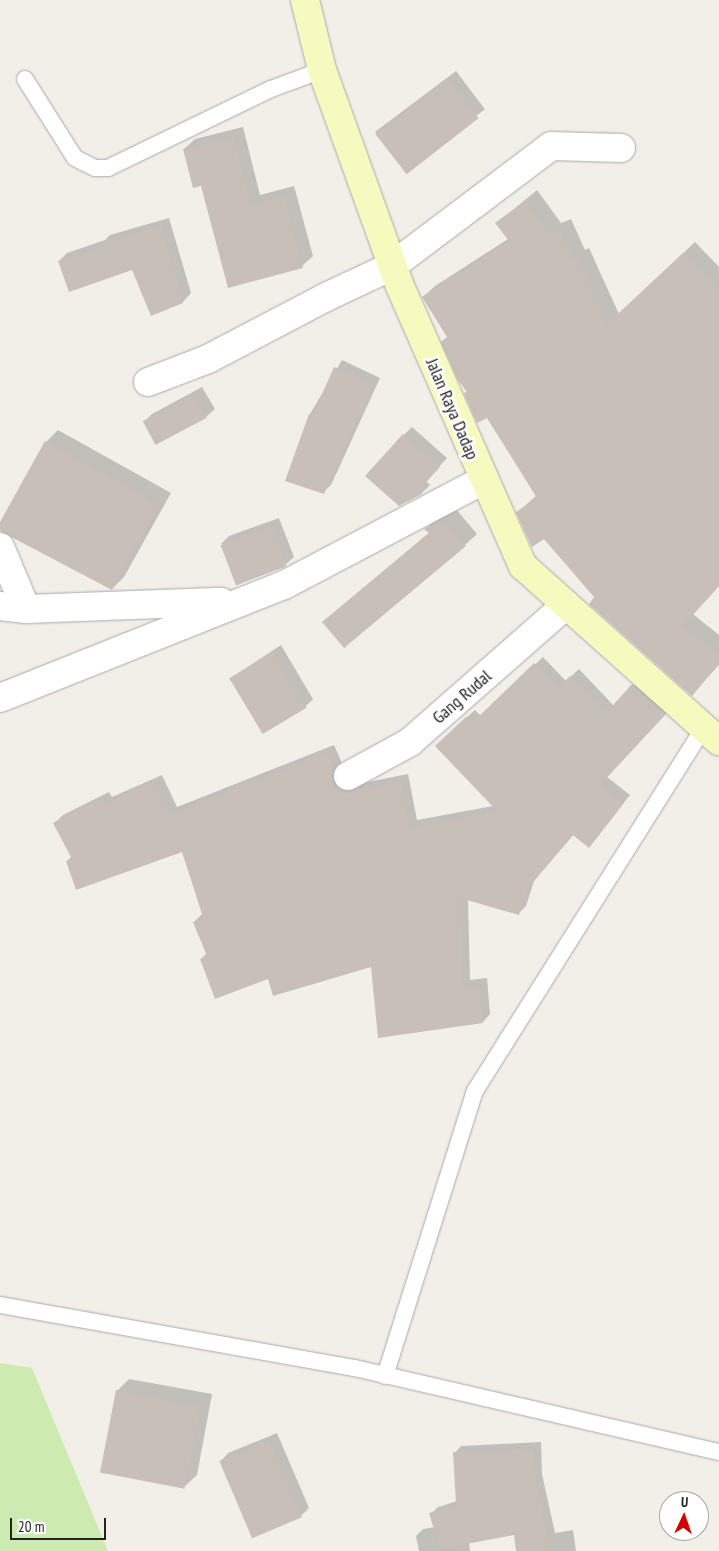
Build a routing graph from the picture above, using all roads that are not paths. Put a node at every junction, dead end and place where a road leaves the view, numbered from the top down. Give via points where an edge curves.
1 (305, 0) edge
2 (322, 70) junction
3 (25, 79) dead end
4 (621, 148) dead end
5 (392, 266) junction
6 (148, 382) dead end
7 (483, 480) junction
8 (0, 547) edge
9 (240, 602) junction
10 (566, 605) junction
11 (13, 608) edge
12 (0, 698) edge
13 (711, 735) edge
14 (348, 776) dead end
15 (0, 1305) edge
16 (385, 1376) junction
17 (719, 1452) edge

1 - 2 main road, Jalan Raya Dadap
2 - 3 lane via 271,89 108,168 95,168 75,158
2 - 5 main road, Jalan Raya Dadap
4 - 5 street via 550,146
5 - 6 street via 208,359
5 - 7 main road, Jalan Raya Dadap
7 - 9 street via 284,585
7 - 10 main road, Jalan Raya Dadap via 523,566
8 - 11 street
9 - 11 street
9 - 12 street
10 - 13 main road, Jalan Raya Dadap
10 - 14 street, Gang Rudal via 410,742
13 - 16 lane via 476,1091
15 - 16 lane
16 - 17 lane

